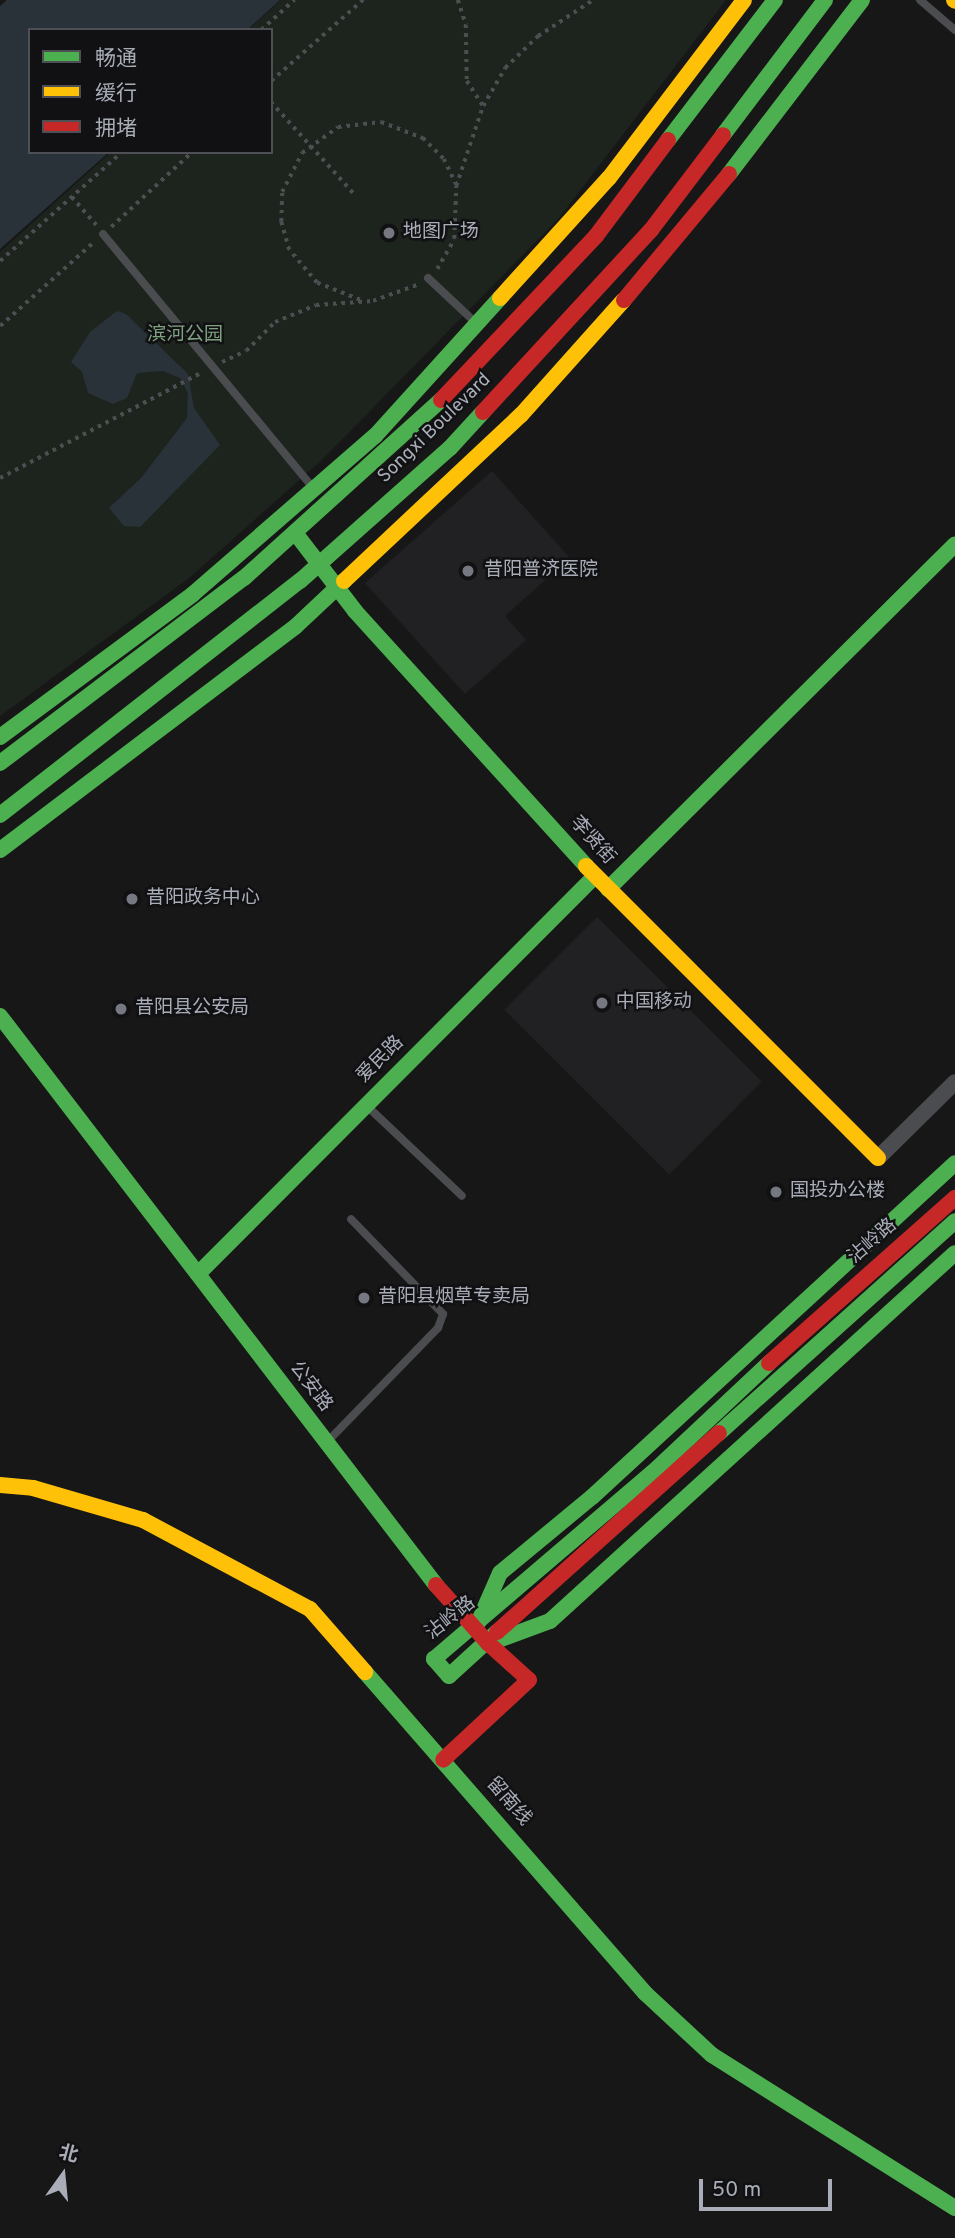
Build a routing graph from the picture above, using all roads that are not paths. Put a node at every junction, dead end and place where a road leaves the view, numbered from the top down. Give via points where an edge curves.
1 (744, 0) edge
2 (775, 0) edge
3 (825, 0) edge
4 (862, 0) edge
5 (920, 0) edge
6 (955, 30) edge
7 (103, 234) road end
8 (428, 278) road end
9 (479, 326) junction
10 (496, 342) junction
11 (314, 490) junction
12 (296, 534) junction
13 (955, 544) edge
14 (320, 564) junction
15 (338, 589) junction
16 (0, 737) edge
17 (0, 763) edge
18 (0, 815) edge
19 (0, 850) edge
20 (595, 876) junction
21 (608, 889) junction
22 (0, 1016) edge
23 (955, 1082) edge
24 (366, 1105) junction
25 (877, 1157) joint
26 (955, 1163) edge
27 (461, 1196) dead end
28 (955, 1198) edge
29 (351, 1219) dead end
30 (955, 1221) edge
31 (955, 1253) edge
32 (198, 1274) junction
33 (326, 1443) junction
34 (0, 1485) edge
35 (475, 1629) junction
36 (488, 1643) junction
37 (443, 1760) junction
38 (955, 2208) edge

1 - 9 main road via 609,178
2 - 10 main road, Songxi Boulevard via 596,236
3 - 14 main road, Songxi Boulevard via 652,230 562,331 450,448
4 - 15 main road via 740,161 602,326 521,415
5 - 6 lane
7 - 11 lane
8 - 9 lane
9 - 10 lane
9 - 11 main road via 375,436
10 - 12 main road, Songxi Boulevard via 431,411
11 - 16 main road via 193,594
12 - 14 main road, 李贤街
12 - 17 main road, Songxi Boulevard
13 - 21 main road
14 - 15 main road, 李贤街
14 - 18 main road, Songxi Boulevard
15 - 19 main road
15 - 20 main road, 李贤街
20 - 21 main road, 李贤街
20 - 24 main road, 爱民路
21 - 25 main road, 李贤街
22 - 32 main road, 公安路
23 - 25 street
24 - 27 lane
24 - 32 main road, 爱民路
26 - 35 main road via 592,1497 500,1573
28 - 35 main road, 沾岭路
29 - 33 lane via 443,1314 438,1328
30 - 36 main road, 沾岭路
31 - 36 main road via 550,1621
32 - 33 main road, 公安路
33 - 35 main road, 公安路
34 - 37 main road, 留南线 via 44,1491 143,1520 310,1609
35 - 36 main road, 公安路
35 - 36 main road, 沾岭路 via 434,1659 449,1676
36 - 37 main road, 公安路 via 529,1679
37 - 38 main road, 留南线 via 645,1993 712,2055

